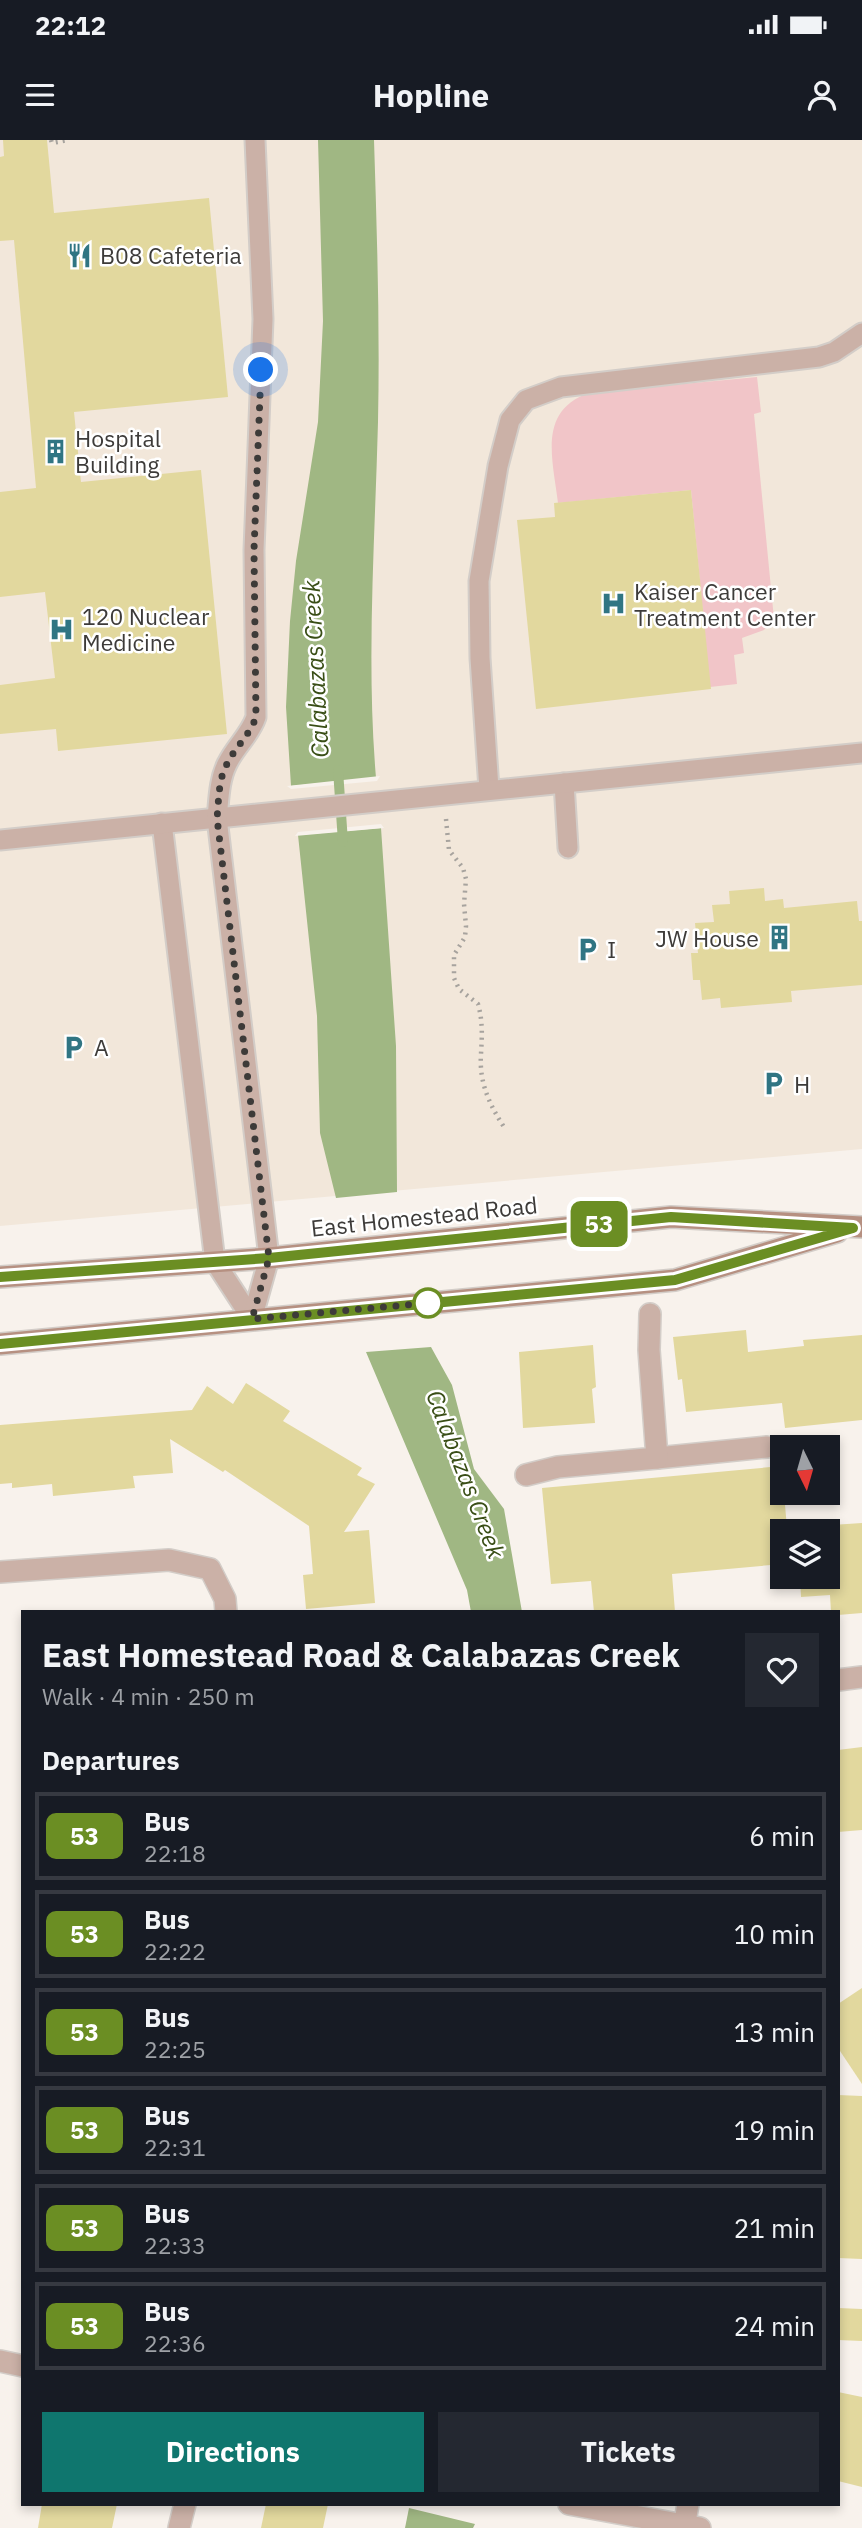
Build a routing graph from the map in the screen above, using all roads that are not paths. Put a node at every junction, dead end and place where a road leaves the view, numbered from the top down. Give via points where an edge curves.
1 (255, 140) edge
2 (861, 340) edge
3 (862, 753) edge
4 (564, 783) junction
5 (489, 789) junction
6 (217, 818) junction
7 (162, 823) junction
8 (0, 839) edge
9 (568, 848) dead end
10 (857, 1227) edge
11 (269, 1258) junction
12 (215, 1262) junction
13 (0, 1277) edge
14 (650, 1314) dead end
15 (252, 1319) junction
16 (0, 1344) edge
17 (767, 1447) dead end
18 (657, 1458) junction
19 (526, 1475) dead end
20 (0, 1572) edge
21 (226, 1610) edge
22 (862, 1677) edge
23 (840, 1680) edge
24 (0, 2361) edge
25 (21, 2366) edge
26 (184, 2506) edge
27 (583, 2506) edge
28 (689, 2521) edge
29 (179, 2528) edge

1 - 6 lane via 262,319 254,550 256,717 222,775
2 - 5 lane via 819,358 561,387 526,400 510,420 478,581
3 - 4 lane
4 - 5 lane
4 - 9 lane
5 - 6 lane
6 - 7 lane
6 - 11 lane
7 - 8 lane
7 - 12 lane
10 - 11 main road, East Homestead Road via 671,1217
10 - 15 main road, East Homestead Road via 675,1280
11 - 12 main road, East Homestead Road
11 - 15 lane
12 - 13 main road, East Homestead Road
12 - 15 lane
14 - 18 street
15 - 16 main road, East Homestead Road
17 - 18 street
18 - 19 street via 545,1469
20 - 21 street via 169,1560 210,1569
22 - 23 street
24 - 25 street
26 - 29 street
27 - 28 street

